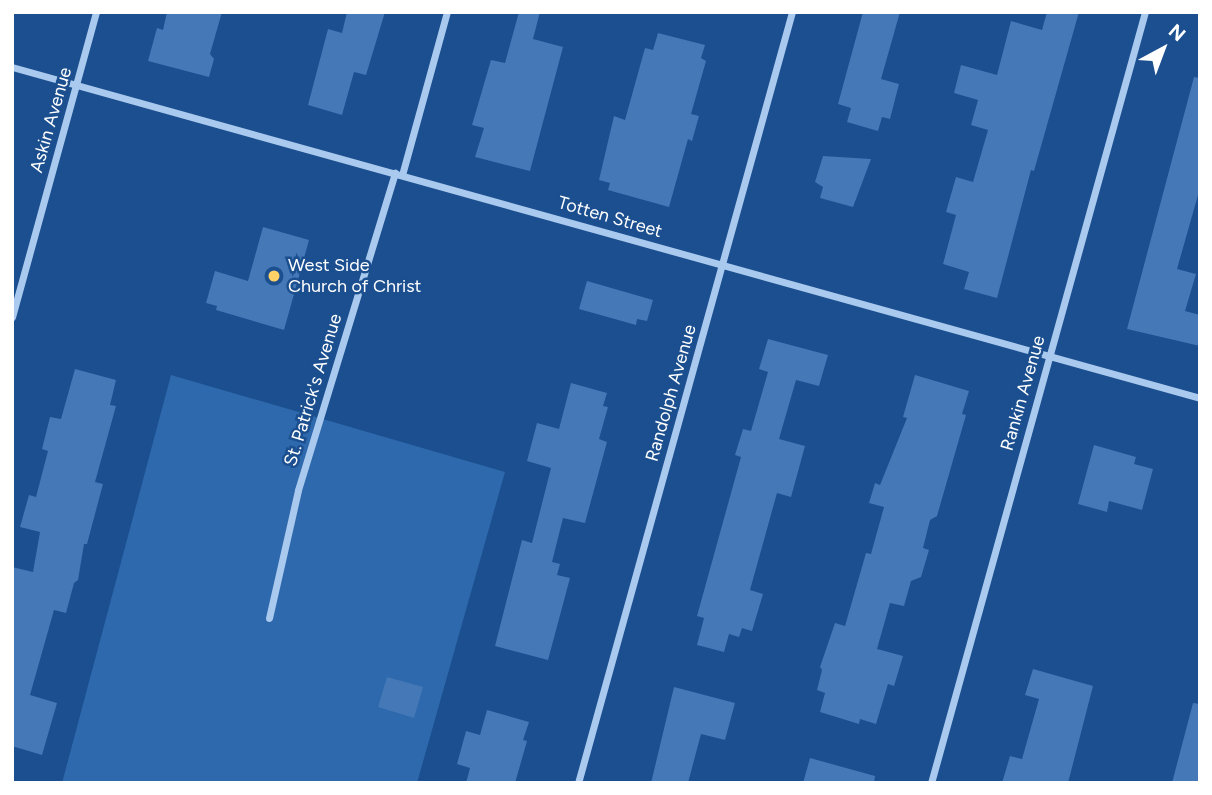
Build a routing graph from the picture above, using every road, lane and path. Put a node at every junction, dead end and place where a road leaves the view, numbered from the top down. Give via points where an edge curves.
1 (96, 12) edge
2 (447, 12) edge
3 (793, 12) edge
4 (1145, 12) edge
5 (12, 67) edge
6 (77, 85) junction
7 (399, 174) junction
8 (723, 265) junction
9 (12, 317) edge
10 (1049, 356) junction
11 (1200, 398) edge
12 (269, 618) dead end
13 (578, 783) edge
14 (930, 783) edge

1 - 6 street, Askin Avenue
2 - 7 street, St. Patrick's Avenue
3 - 8 street, Randolph Avenue
4 - 10 street, Rankin Avenue
5 - 6 street, Totten Street
6 - 7 street, Totten Street
6 - 9 street, Askin Avenue
7 - 8 street, Totten Street
7 - 12 street, St. Patrick's Avenue via 298,490
8 - 10 street, Totten Street
8 - 13 street, Randolph Avenue
10 - 11 street, Totten Street
10 - 14 street, Rankin Avenue

